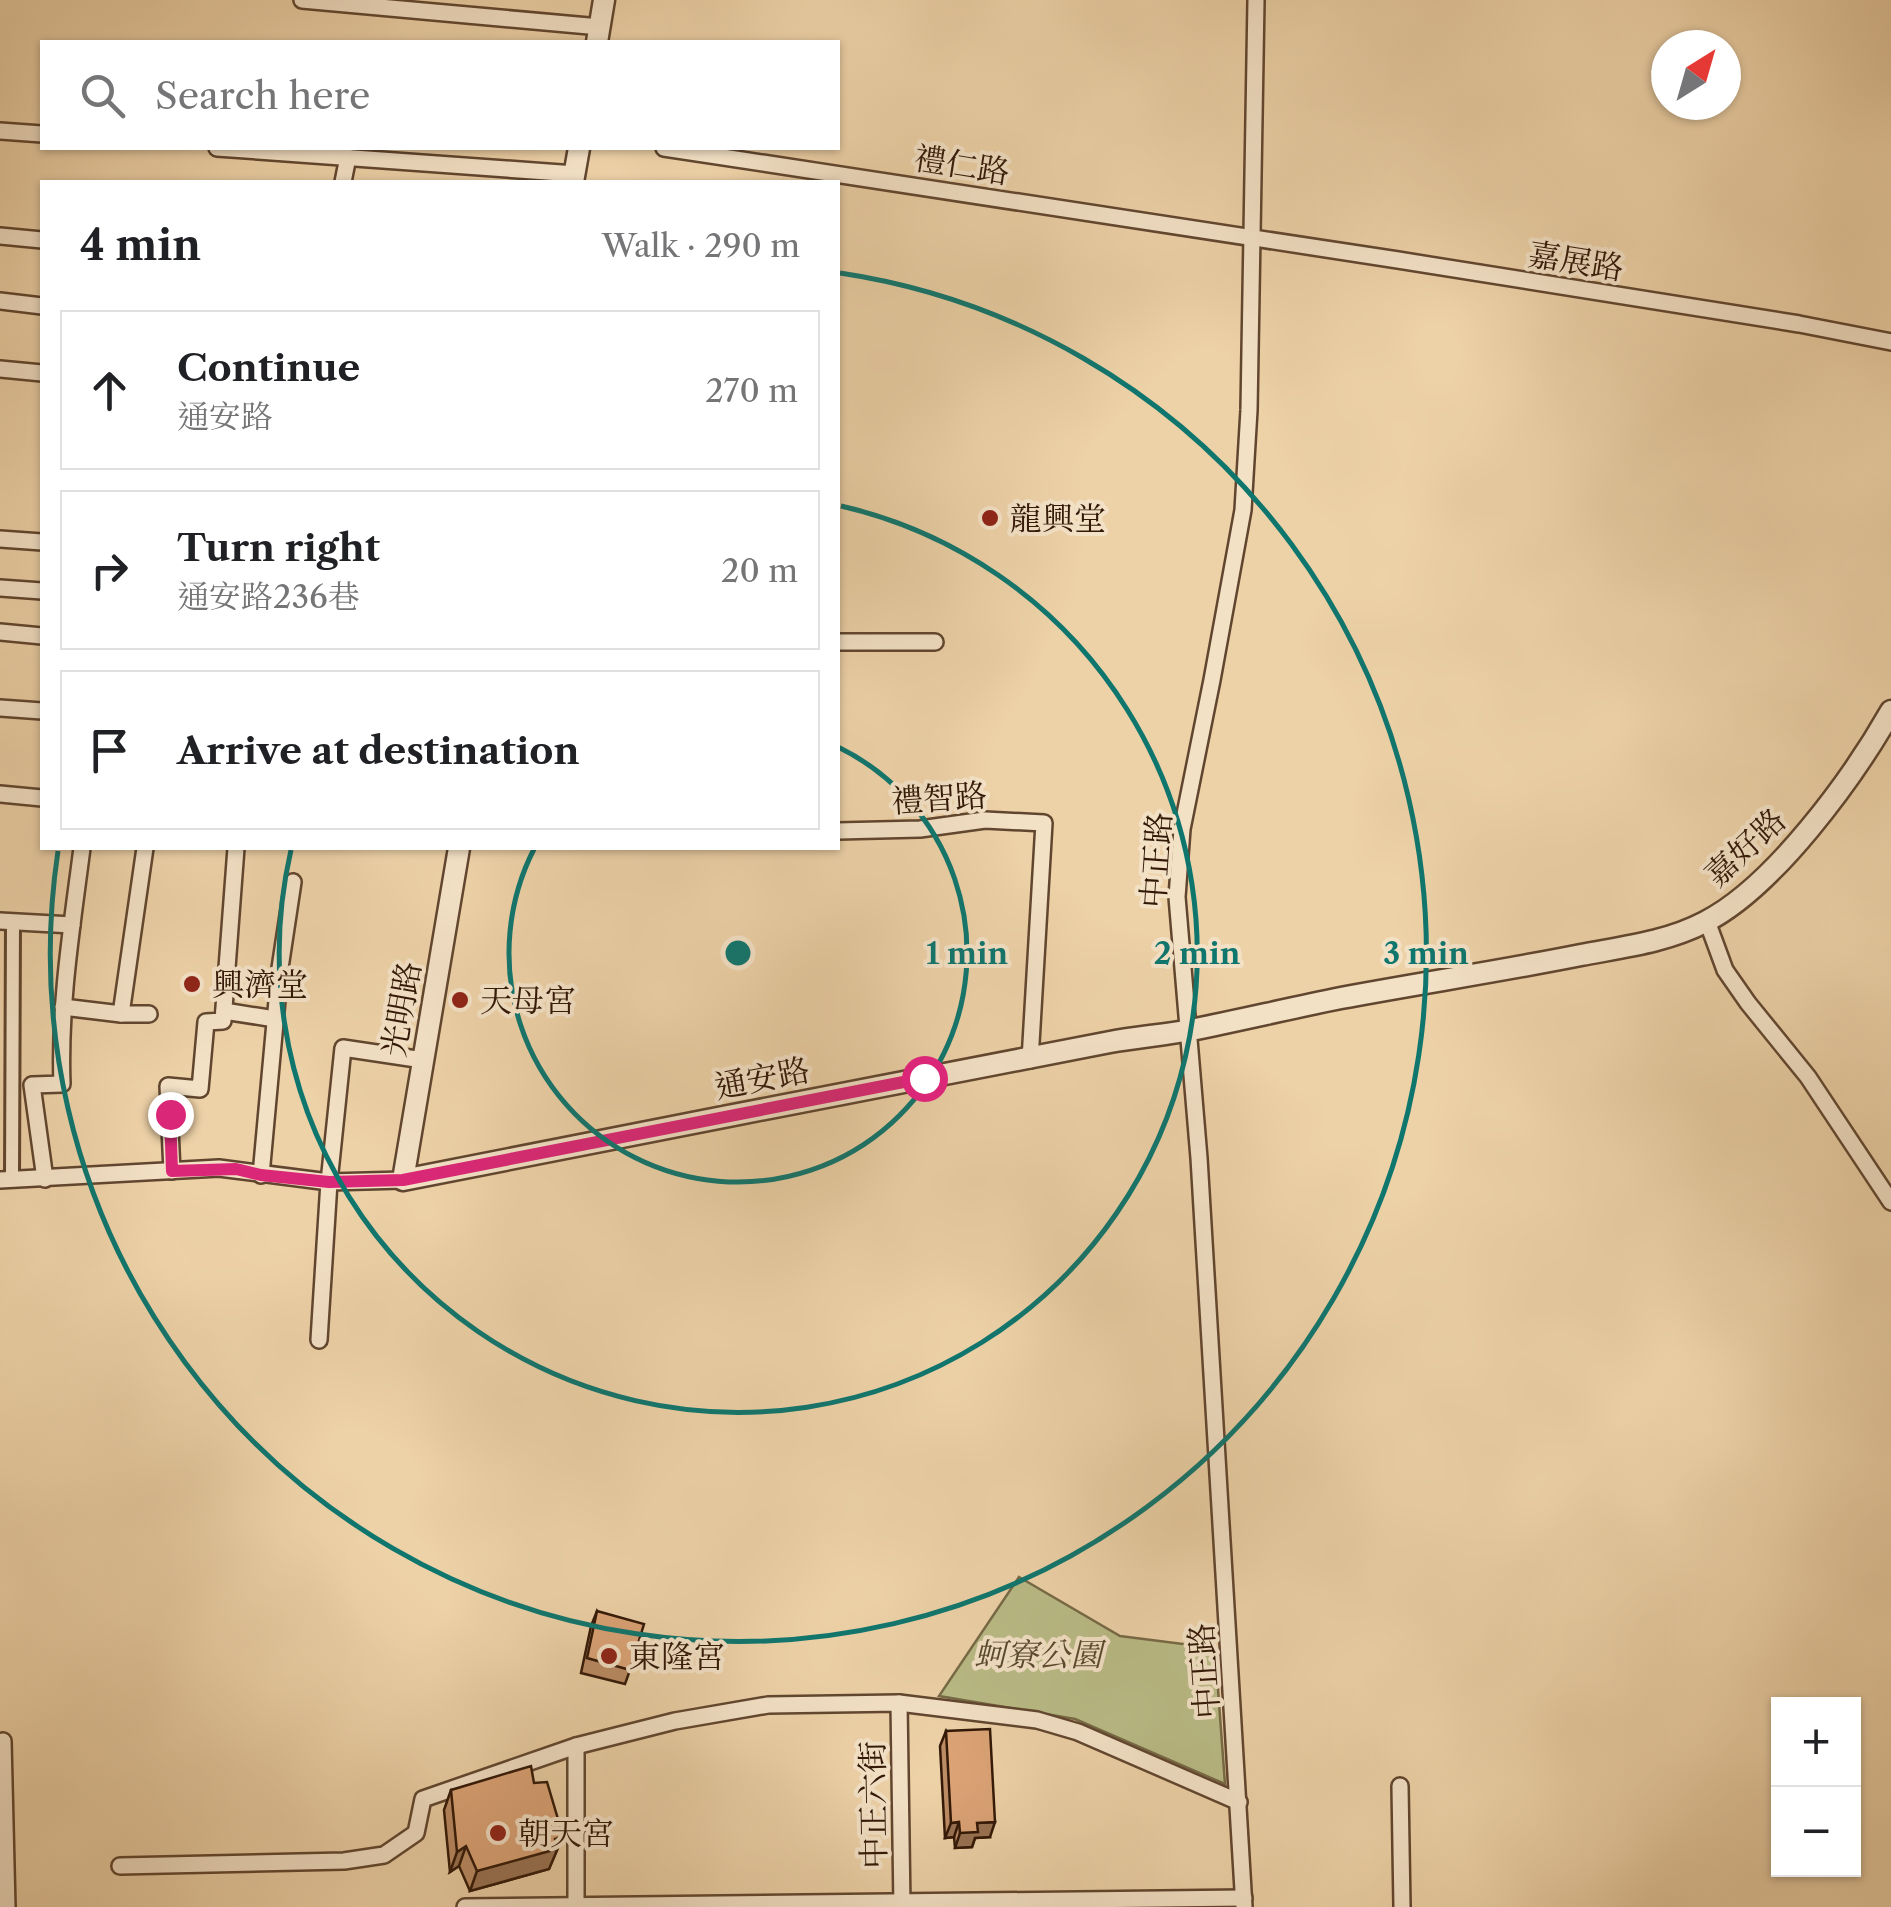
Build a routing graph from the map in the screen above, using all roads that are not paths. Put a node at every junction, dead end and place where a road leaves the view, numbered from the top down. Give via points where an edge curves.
1 (302, 0) edge
2 (604, 0) edge
3 (1256, 0) edge
4 (598, 35) edge
5 (0, 131) edge
6 (40, 134) edge
7 (243, 150) edge
8 (579, 150) edge
9 (677, 150) edge
10 (348, 158) junction
11 (574, 178) edge
12 (343, 180) edge
13 (0, 236) edge
14 (1252, 238) junction
15 (40, 240) edge
16 (0, 301) edge
17 (40, 306) edge
18 (1891, 342) edge
19 (0, 369) edge
20 (40, 373) edge
21 (0, 539) edge
22 (40, 542) edge
23 (0, 588) edge
24 (40, 591) edge
25 (0, 632) edge
26 (40, 636) edge
27 (840, 642) edge
28 (936, 642) dead end
29 (0, 708) edge
30 (40, 711) edge
31 (1891, 712) edge
32 (0, 794) edge
33 (40, 798) edge
34 (840, 832) edge
35 (82, 850) edge
36 (145, 850) edge
37 (236, 850) edge
38 (459, 850) edge
39 (293, 882) dead end
40 (1707, 921) junction
41 (6, 922) edge
42 (72, 925) junction
43 (1530, 965) joint
44 (64, 1007) junction
45 (224, 1011) junction
46 (121, 1014) junction
47 (149, 1014) dead end
48 (275, 1019) junction
49 (1187, 1030) junction
50 (423, 1060) junction
51 (1030, 1060) junction
52 (172, 1171) junction
53 (261, 1175) junction
54 (44, 1178) junction
55 (6, 1180) edge
56 (403, 1180) junction
57 (329, 1182) junction
58 (1891, 1202) edge
59 (318, 1340) dead end
60 (899, 1702) junction
61 (4, 1741) dead end
62 (576, 1746) junction
63 (1400, 1786) dead end
64 (1239, 1802) junction
65 (120, 1866) dead end
66 (1244, 1902) edge
67 (902, 1904) edge
68 (739, 1905) edge
69 (576, 1906) edge
70 (7, 1907) edge
71 (465, 1907) edge
72 (1402, 1907) edge

1 - 4 street
2 - 4 street
3 - 14 street, 中正路
5 - 6 street
7 - 10 street
8 - 11 street
9 - 14 street, 禮仁路
10 - 11 street
10 - 12 street
13 - 15 street
14 - 18 street, 嘉展路
14 - 49 street, 中正路 via 1243,510 1182,829 1177,897
16 - 17 street
19 - 20 street
21 - 22 street
23 - 24 street
25 - 26 street
27 - 28 street
29 - 30 street
31 - 40 street, 嘉好路 via 1812,825 1761,883
32 - 33 street
34 - 51 street, 禮智路 via 985,820 1044,823
35 - 42 street
36 - 46 street
37 - 45 street
38 - 50 street, 光明路
39 - 48 street
40 - 43 street, 嘉好路 via 1665,938
40 - 58 street via 1725,970 1808,1077
41 - 42 street
41 - 55 street
42 - 44 street
43 - 49 street, 通安路
44 - 46 street
44 - 54 street via 62,1084 32,1086
45 - 48 street
45 - 52 street via 223,1022 206,1022 200,1089 168,1086
46 - 47 street
48 - 53 street
49 - 51 street, 通安路
49 - 64 street, 中正路
50 - 56 street, 光明路
50 - 57 street via 343,1048
51 - 56 street, 通安路
52 - 53 street, 通安路 via 219,1168
52 - 54 street, 通安路
53 - 57 street, 通安路
54 - 55 street, 通安路
56 - 57 street, 通安路
57 - 59 street
60 - 62 street via 768,1705
60 - 64 street via 1078,1732
60 - 67 street, 中正六街
61 - 70 street
62 - 65 street via 423,1800 416,1833 384,1855
62 - 69 street
63 - 72 street
64 - 66 street, 中正路
66 - 67 street
67 - 68 street
68 - 69 street
69 - 71 street

